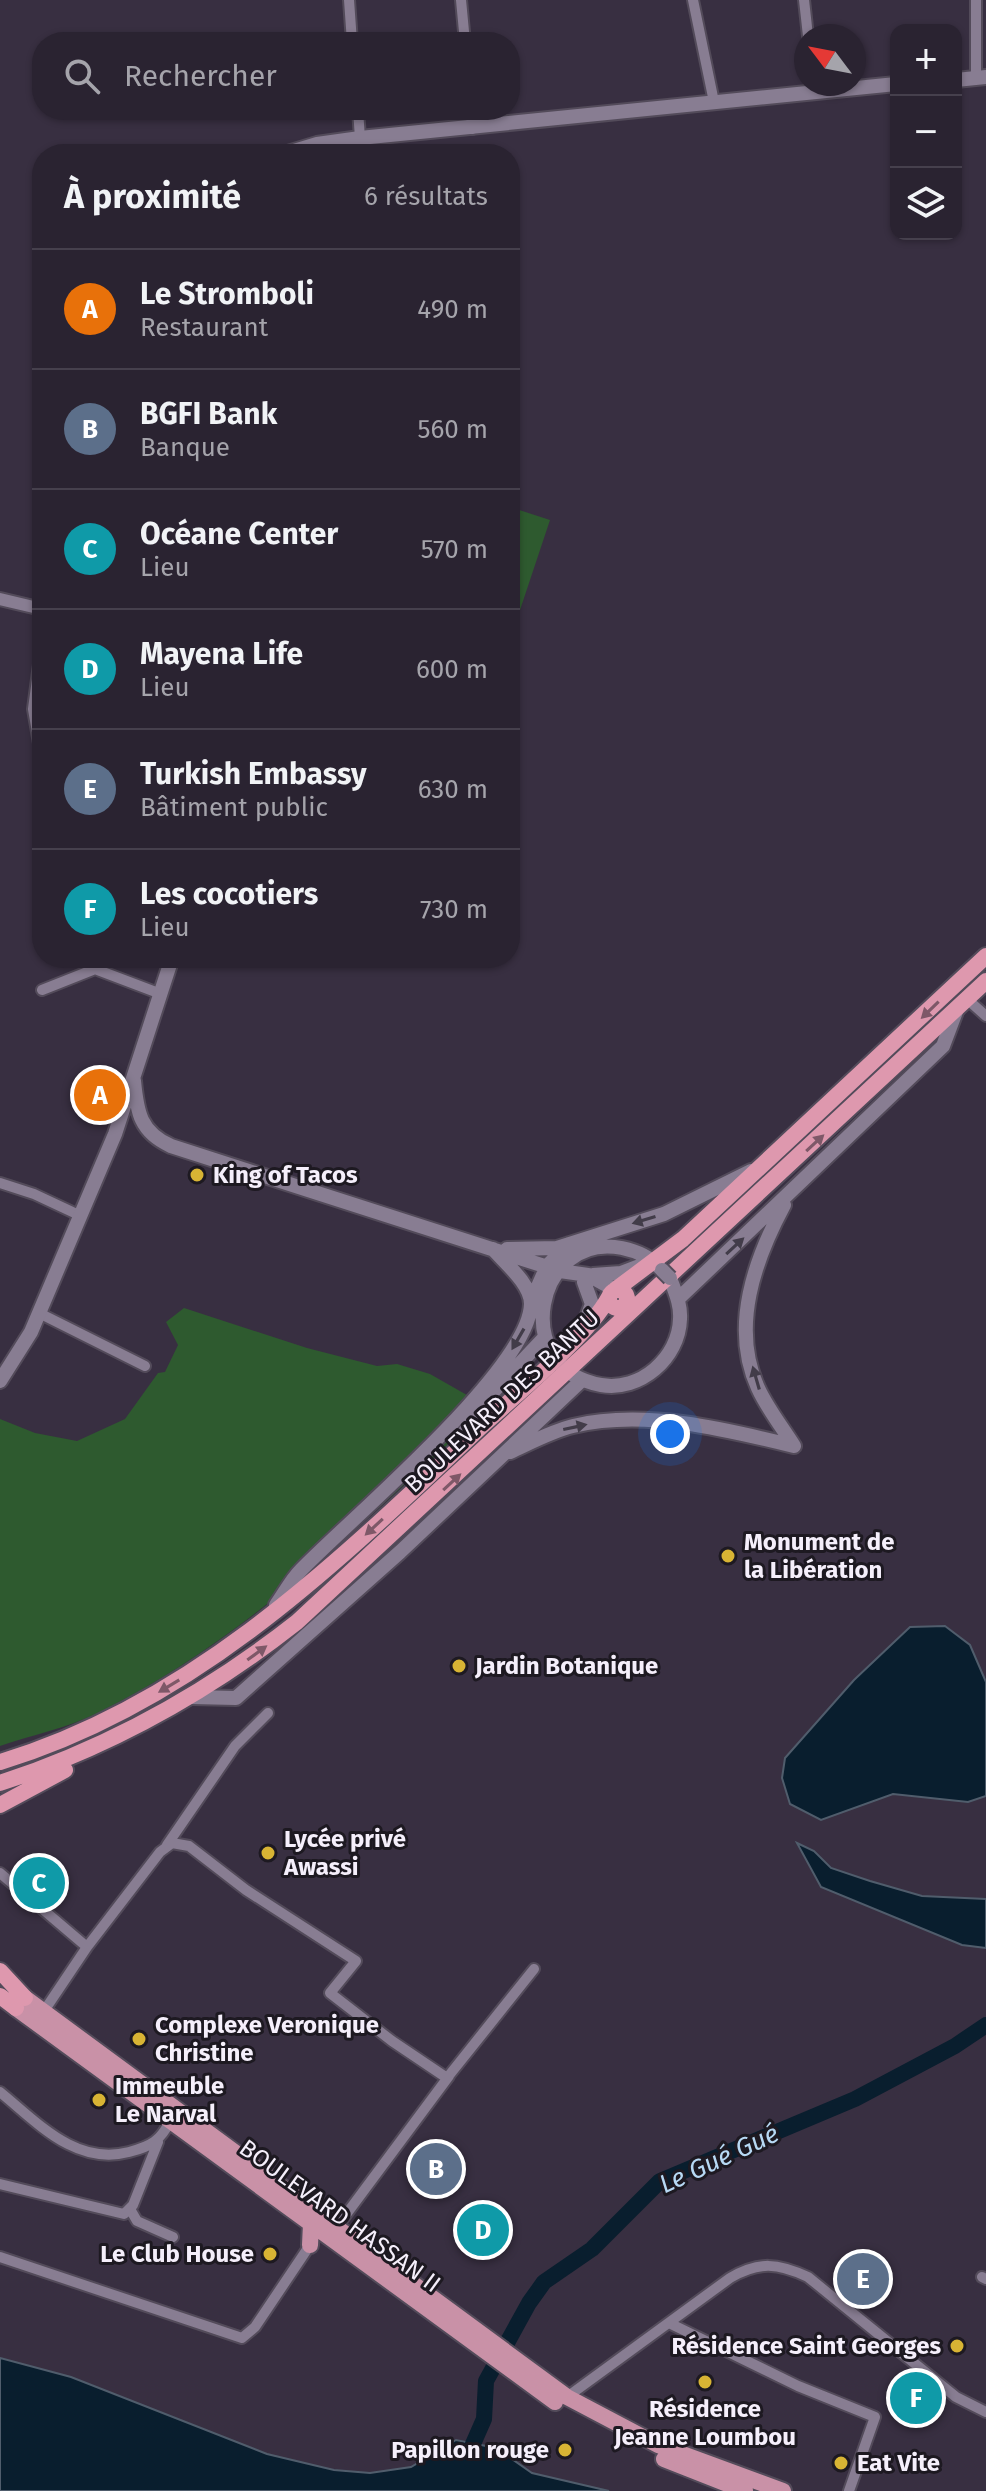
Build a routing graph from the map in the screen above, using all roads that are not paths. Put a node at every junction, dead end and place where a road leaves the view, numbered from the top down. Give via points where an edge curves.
1 (349, 0) edge
2 (461, 0) edge
3 (693, 0) edge
4 (804, 0) edge
5 (976, 0) edge
6 (807, 24) edge
7 (351, 32) edge
8 (464, 32) edge
9 (981, 77) edge
10 (890, 84) edge
11 (866, 85) edge
12 (794, 91) edge
13 (714, 102) junction
14 (359, 120) edge
15 (472, 120) edge
16 (472, 129) junction
17 (360, 138) junction
18 (317, 144) edge
19 (0, 599) edge
20 (32, 607) edge
21 (986, 956) edge
22 (169, 968) edge
23 (986, 981) edge
24 (42, 990) dead end
25 (161, 994) junction
26 (962, 1004) junction
27 (986, 1016) edge
28 (134, 1081) junction
29 (147, 1131) junction
30 (115, 1134) junction
31 (765, 1163) junction
32 (777, 1178) junction
33 (0, 1183) edge
34 (790, 1195) junction
35 (81, 1216) junction
36 (683, 1239) junction
37 (570, 1244) junction
38 (492, 1249) junction
39 (558, 1270) junction
40 (662, 1270) junction
41 (586, 1279) junction
42 (678, 1299) junction
43 (619, 1301) junction
44 (531, 1302) junction
45 (39, 1313) junction
46 (583, 1329) junction
47 (545, 1337) junction
48 (145, 1366) dead end
49 (568, 1369) junction
50 (0, 1381) edge
51 (458, 1449) junction
52 (503, 1455) junction
53 (266, 1621) junction
54 (192, 1697) junction
55 (176, 1707) junction
56 (268, 1713) dead end
57 (0, 1762) edge
58 (0, 1783) edge
59 (0, 1805) edge
60 (166, 1846) junction
61 (0, 1873) edge
62 (87, 1947) junction
63 (534, 1969) dead end
64 (0, 1971) edge
65 (0, 1981) edge
66 (0, 1997) edge
67 (21, 2003) junction
68 (44, 2011) junction
69 (448, 2076) junction
70 (0, 2092) edge
71 (171, 2120) junction
72 (158, 2142) junction
73 (0, 2184) edge
74 (130, 2209) junction
75 (311, 2224) junction
76 (333, 2233) junction
77 (173, 2237) dead end
78 (310, 2245) junction
79 (0, 2257) edge
80 (669, 2323) junction
81 (517, 2368) junction
82 (567, 2397) junction
83 (986, 2412) edge
84 (745, 2491) edge
85 (783, 2491) edge
86 (849, 2491) edge

1 - 7 street
2 - 8 street
3 - 13 street
4 - 6 street
5 - 9 street
10 - 11 main road
12 - 13 main road
13 - 16 main road
14 - 17 street
15 - 16 street
16 - 17 main road
17 - 18 main road
19 - 20 street
21 -> 31 highway, BOULEVARD DES BANTU
22 - 25 main road
23 - 26 highway, BOULEVARD DES BANTU
24 - 25 street via 95,969
25 - 28 main road
26 - 27 street
32 -> 26 highway, BOULEVARD DES BANTU
26 - 34 main road via 943,1046
28 - 29 main road via 137,1115
28 - 30 main road
29 - 30 main road
29 - 38 main road via 189,1153
30 - 35 main road
31 - 36 highway, BOULEVARD DES BANTU
31 -> 37 main road via 664,1214
32 - 40 highway, BOULEVARD DES BANTU
32 - 43 highway
33 - 35 street
42 -> 34 main road
52 -> 34 main road via 573,1426 638,1420 731,1430 794,1446 757,1387 747,1342 749,1286
35 - 45 main road
36 - 40 highway, BOULEVARD DES BANTU
36 - 41 main road via 629,1271
37 - 38 main road
37 - 39 main road
38 - 39 main road
38 - 44 main road via 522,1282
39 - 40 main road via 590,1250 613,1246 635,1251
39 - 41 main road
39 - 44 main road
39 - 47 main road via 543,1301
40 - 42 main road
40 - 43 highway, BOULEVARD DES BANTU
40 - 49 highway, BOULEVARD DES BANTU via 655,1292
41 - 43 main road
41 - 46 main road via 592,1304
42 - 49 main road via 675,1343 647,1376 604,1386
43 - 46 highway, BOULEVARD DES BANTU
43 - 49 highway
44 -> 53 main road via 523,1336 450,1426 299,1573
45 - 48 street
45 - 50 main road
46 - 49 highway, BOULEVARD DES BANTU
47 - 49 main road
47 - 51 main road via 473,1413
49 - 51 highway, BOULEVARD DES BANTU
49 - 52 main road
54 -> 49 highway, BOULEVARD DES BANTU via 304,1616
51 -> 53 highway, BOULEVARD DES BANTU
52 - 54 main road via 236,1698
53 -> 57 highway, BOULEVARD DES BANTU via 138,1704 72,1737
54 - 55 highway, BOULEVARD DES BANTU
55 - 58 highway, BOULEVARD DES BANTU via 75,1756
55 - 59 highway via 137,1735
56 - 60 street via 235,1746
60 - 62 street
60 - 69 street via 189,1846 356,1961 330,1993
61 - 62 street
62 - 68 street
63 - 69 street
64 - 67 highway
65 - 67 highway
66 - 67 highway
67 - 68 main road, BOULEVARD HASSAN II
67 - 71 main road, BOULEVARD HASSAN II
68 - 76 main road, BOULEVARD HASSAN II
69 - 76 street
70 - 72 street via 66,2145 83,2152 113,2156
71 - 72 street
71 - 75 main road, BOULEVARD HASSAN II
72 - 74 street
73 - 74 street via 117,2214
74 - 77 street via 137,2221
75 - 76 main road, BOULEVARD HASSAN II
75 - 78 main road
76 - 78 main road
76 - 81 main road, BOULEVARD HASSAN II
78 - 79 street via 255,2327 242,2338
80 - 82 street
80 - 83 street via 746,2269 779,2265 808,2277 956,2397
80 - 86 street via 875,2417
81 - 82 main road
81 - 84 main road via 613,2435
82 - 85 main road via 658,2445

